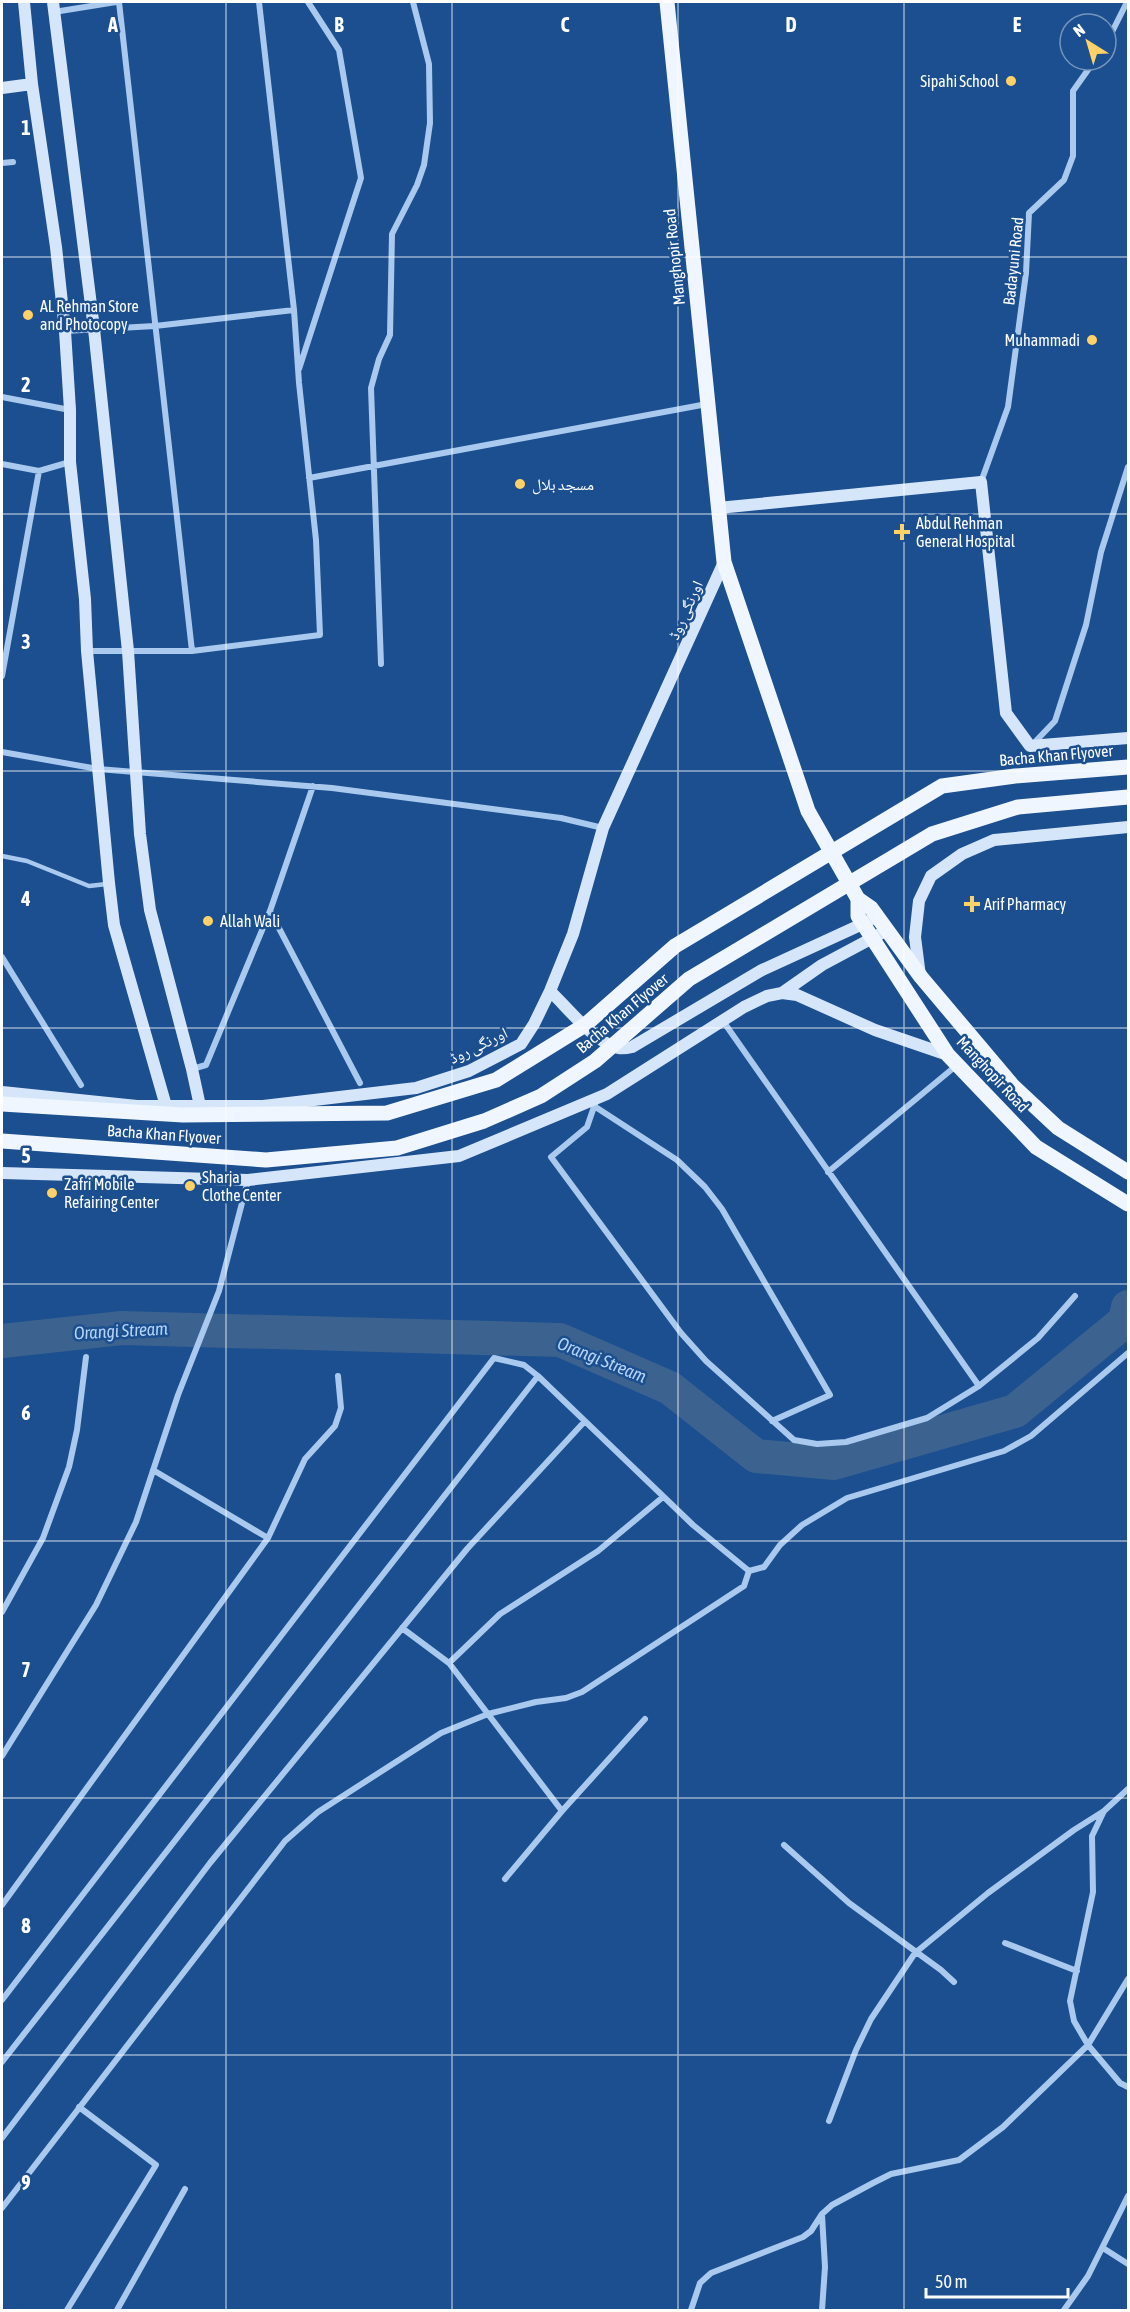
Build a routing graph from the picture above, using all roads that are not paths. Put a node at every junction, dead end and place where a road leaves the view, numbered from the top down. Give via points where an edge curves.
1 (24, 2) edge
2 (118, 2) edge
3 (258, 2) edge
4 (308, 2) edge
5 (413, 2) edge
6 (667, 2) edge
7 (1127, 2) edge
8 (54, 7) edge
9 (1118, 20) edge
10 (1087, 72) edge
11 (32, 84) junction
12 (2, 88) edge
13 (13, 162) dead end
14 (2, 163) edge
15 (294, 310) junction
16 (155, 326) junction
17 (94, 329) junction
18 (65, 331) junction
19 (298, 373) junction
20 (2, 397) edge
21 (707, 404) junction
22 (70, 410) junction
23 (70, 462) junction
24 (2, 464) edge
25 (374, 465) junction
26 (1128, 467) edge
27 (39, 471) junction
28 (309, 478) junction
29 (981, 482) junction
30 (718, 508) junction
31 (724, 562) junction
32 (87, 651) junction
33 (128, 651) junction
34 (192, 651) junction
35 (381, 664) dead end
36 (2, 676) edge
37 (1128, 738) edge
38 (1030, 746) junction
39 (2, 752) edge
40 (1128, 767) edge
41 (98, 769) junction
42 (136, 771) junction
43 (313, 786) junction
44 (1128, 797) edge
45 (1128, 827) edge
46 (603, 828) junction
47 (2, 856) edge
48 (109, 883) junction
49 (858, 899) junction
50 (270, 910) junction
51 (876, 916) junction
52 (862, 925) junction
53 (886, 931) junction
54 (872, 939) junction
55 (2, 957) edge
56 (921, 977) junction
57 (550, 991) junction
58 (782, 993) junction
59 (722, 1021) junction
60 (953, 1060) junction
61 (192, 1069) junction
62 (360, 1083) dead end
63 (81, 1085) dead end
64 (2, 1092) edge
65 (596, 1102) junction
66 (2, 1104) edge
67 (166, 1106) junction
68 (200, 1106) junction
69 (2, 1141) edge
70 (828, 1172) junction
71 (1128, 1172) edge
72 (2, 1173) edge
73 (248, 1180) junction
74 (1128, 1204) edge
75 (1075, 1296) dead end
76 (1128, 1353) edge
77 (86, 1357) dead end
78 (338, 1376) dead end
79 (538, 1376) junction
80 (979, 1386) junction
81 (585, 1421) junction
82 (772, 1421) junction
83 (153, 1470) junction
84 (663, 1497) junction
85 (268, 1538) junction
86 (749, 1572) junction
87 (2, 1612) edge
88 (402, 1628) junction
89 (449, 1663) junction
90 (488, 1714) junction
91 (645, 1719) dead end
92 (4, 1747) edge
93 (2, 1756) edge
94 (1128, 1789) edge
95 (562, 1810) junction
96 (1104, 1811) junction
97 (784, 1845) dead end
98 (505, 1879) dead end
99 (2, 1905) edge
100 (1005, 1943) dead end
101 (915, 1953) junction
102 (1077, 1971) junction
103 (1128, 1979) edge
104 (954, 1982) dead end
105 (2, 2000) edge
106 (1088, 2045) junction
107 (2, 2062) edge
108 (1128, 2087) edge
109 (79, 2107) junction
110 (829, 2121) dead end
111 (2, 2138) edge
112 (185, 2189) dead end
113 (1128, 2196) edge
114 (2, 2208) edge
115 (822, 2214) junction
116 (1103, 2248) junction
117 (1128, 2264) edge
118 (67, 2310) edge
119 (117, 2310) edge
120 (691, 2310) edge
121 (822, 2310) edge
122 (1065, 2310) edge

1 - 11 street
2 - 8 street
2 - 16 street
3 - 15 street
4 - 19 street via 339,50 361,178
5 - 25 street via 429,64 430,123 420,175 392,234 390,334 371,388
6 - 21 main road, Manghopir Road
7 - 9 street
8 - 17 street
10 - 29 street, Badayuni Road via 1073,92 1073,156 1064,180 1029,213 1026,273 1008,406
11 - 12 street
11 - 18 street
13 - 14 street
15 - 16 street
15 - 19 street
16 - 17 street
16 - 34 street
17 - 18 street
17 - 33 street
18 - 22 street
19 - 28 street
20 - 22 street
21 - 25 street
21 - 30 main road, Manghopir Road
22 - 23 street
23 - 27 street
23 - 32 street
24 - 27 street
25 - 28 street
25 - 35 street
26 - 38 street via 1101,552 1086,625 1055,721
27 - 36 street
28 - 34 street via 320,635
29 - 30 street
29 - 38 street via 1006,713
30 - 31 main road, Manghopir Road
31 - 46 street, اورنگی روڈ
31 - 49 main road, Manghopir Road via 808,811
32 - 33 street
32 - 41 street
33 - 34 street
33 - 42 street
37 - 38 street
39 - 41 street
40 - 66 main road, Bacha Khan Flyover, bridge via 942,786 675,946 585,1025 496,1080 387,1113 183,1115
41 - 42 street
41 - 48 street
42 - 43 street
42 - 61 street via 150,910
43 - 46 street via 561,818
43 - 50 street
44 - 69 main road, Bacha Khan Flyover, bridge via 1018,807 932,834 689,979 595,1061 541,1096 484,1121 397,1148 266,1160
45 - 56 street via 994,840 962,854 931,876 919,901 915,937
46 - 57 street, اورنگی روڈ via 573,933
47 - 48 lane via 27,861 89,886
48 - 67 street via 114,926
49 - 51 main road, Manghopir Road
49 - 52 main road, Manghopir Road
50 - 61 street via 206,1065
50 - 62 street
51 - 52 street
51 - 53 main road, Manghopir Road
52 - 54 main road, Manghopir Road
52 - 57 street via 762,970 632,1047 608,1045
53 - 54 street
53 - 56 main road, Manghopir Road
54 - 58 street via 822,965
54 - 60 main road, Manghopir Road
55 - 63 street
56 - 71 main road, Manghopir Road via 1013,1086 1058,1128
57 - 68 street, اورنگی روڈ via 521,1044 469,1071 416,1088 262,1106
58 - 59 street via 767,996
58 - 60 street via 798,995
59 - 65 street
59 - 70 street
60 - 70 street
60 - 74 main road, Manghopir Road via 1036,1147
61 - 68 street
64 - 67 street, اورنگی روڈ
65 - 73 street via 459,1156
65 - 82 street via 587,1127 551,1157 681,1333
65 - 82 street via 677,1160 705,1187 722,1209 830,1395
67 - 68 street, اورنگی روڈ
70 - 80 street
72 - 73 street
73 - 83 street via 219,1291
75 - 80 street via 1038,1338
76 - 86 street via 1031,1436 1004,1451 847,1498 802,1525 764,1567
77 - 87 street via 69,1467 43,1538
78 - 85 street via 341,1408 335,1426 305,1459
79 - 81 street
79 - 105 street via 524,1365 494,1358
79 - 107 street
80 - 82 street via 927,1418 846,1442 817,1444 794,1440
81 - 84 street
81 - 88 street via 467,1549
83 - 85 street
83 - 92 street via 136,1522 96,1605
84 - 86 street
84 - 89 street via 598,1551 500,1614
85 - 99 street
86 - 90 street via 744,1586 582,1692
88 - 89 street
88 - 111 street via 210,1863
89 - 90 street
90 - 95 street
90 - 109 street via 441,1733 318,1812 285,1841
91 - 95 street
92 - 93 street
94 - 96 street
95 - 98 street
96 - 101 street via 988,1893
96 - 102 street via 1092,1836 1093,1892
97 - 101 street via 849,1903
100 - 102 street
101 - 104 street
101 - 110 street via 871,2019
102 - 106 street via 1070,2001 1074,2021
103 - 106 street
106 - 108 street via 1120,2083
106 - 115 street via 1003,2127 959,2160 891,2174
109 - 114 street
109 - 118 street via 156,2165
112 - 119 street
113 - 116 street
115 - 120 street via 803,2237 705,2277
115 - 121 street
116 - 117 street
116 - 122 street

